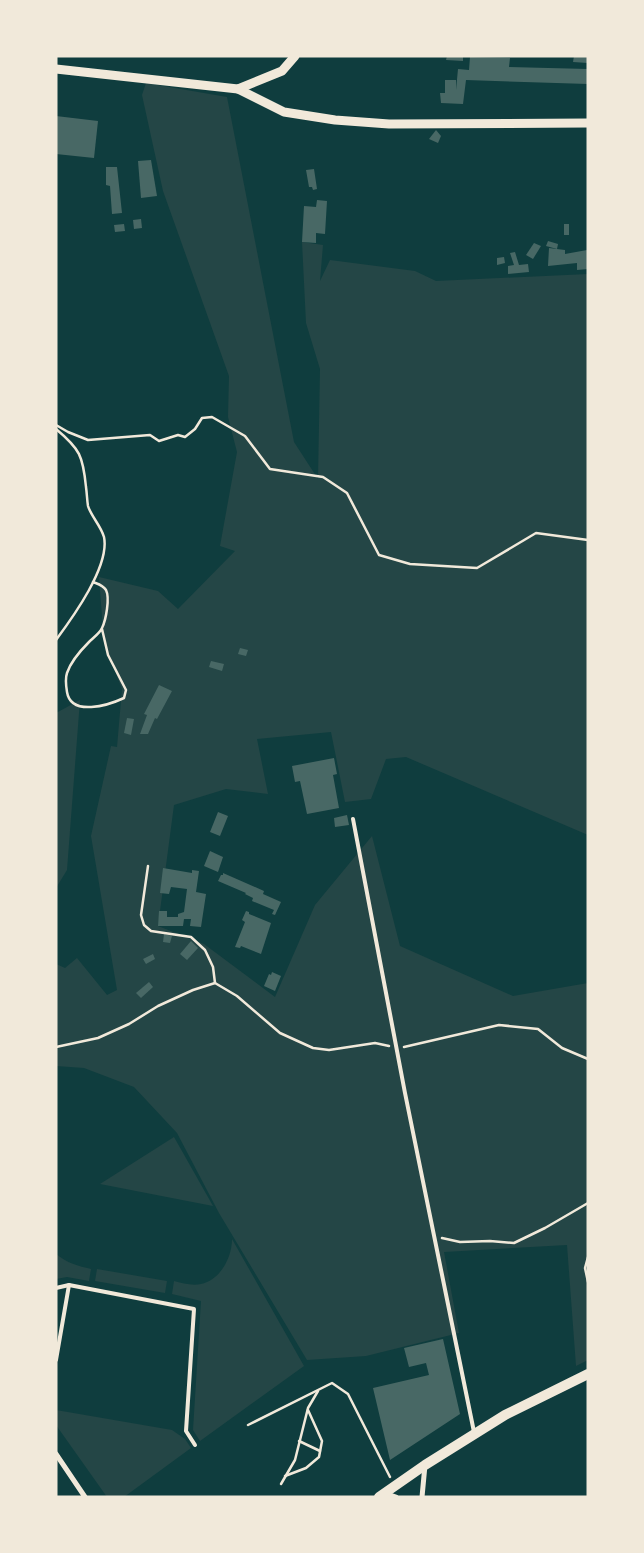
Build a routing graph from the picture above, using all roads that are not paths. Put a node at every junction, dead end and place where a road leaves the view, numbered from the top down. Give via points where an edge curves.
1 (295, 56) edge
2 (56, 68) edge
3 (238, 88) junction
4 (588, 123) edge
5 (353, 819) dead end
6 (69, 1285) junction
7 (56, 1288) edge
8 (56, 1360) edge
9 (588, 1374) edge
10 (474, 1434) junction
11 (195, 1445) dead end
12 (56, 1454) edge
13 (425, 1465) junction
14 (382, 1495) edge
15 (85, 1497) edge
16 (396, 1497) edge
17 (422, 1497) edge

1 - 3 street via 282,70
2 - 3 street
3 - 4 street via 284,112 336,120 390,124
5 - 10 lane
6 - 7 lane
6 - 8 lane
6 - 11 lane via 194,1309 186,1431
9 - 10 main road
10 - 13 main road
12 - 15 street
13 - 14 main road
13 - 17 street
14 - 16 street

